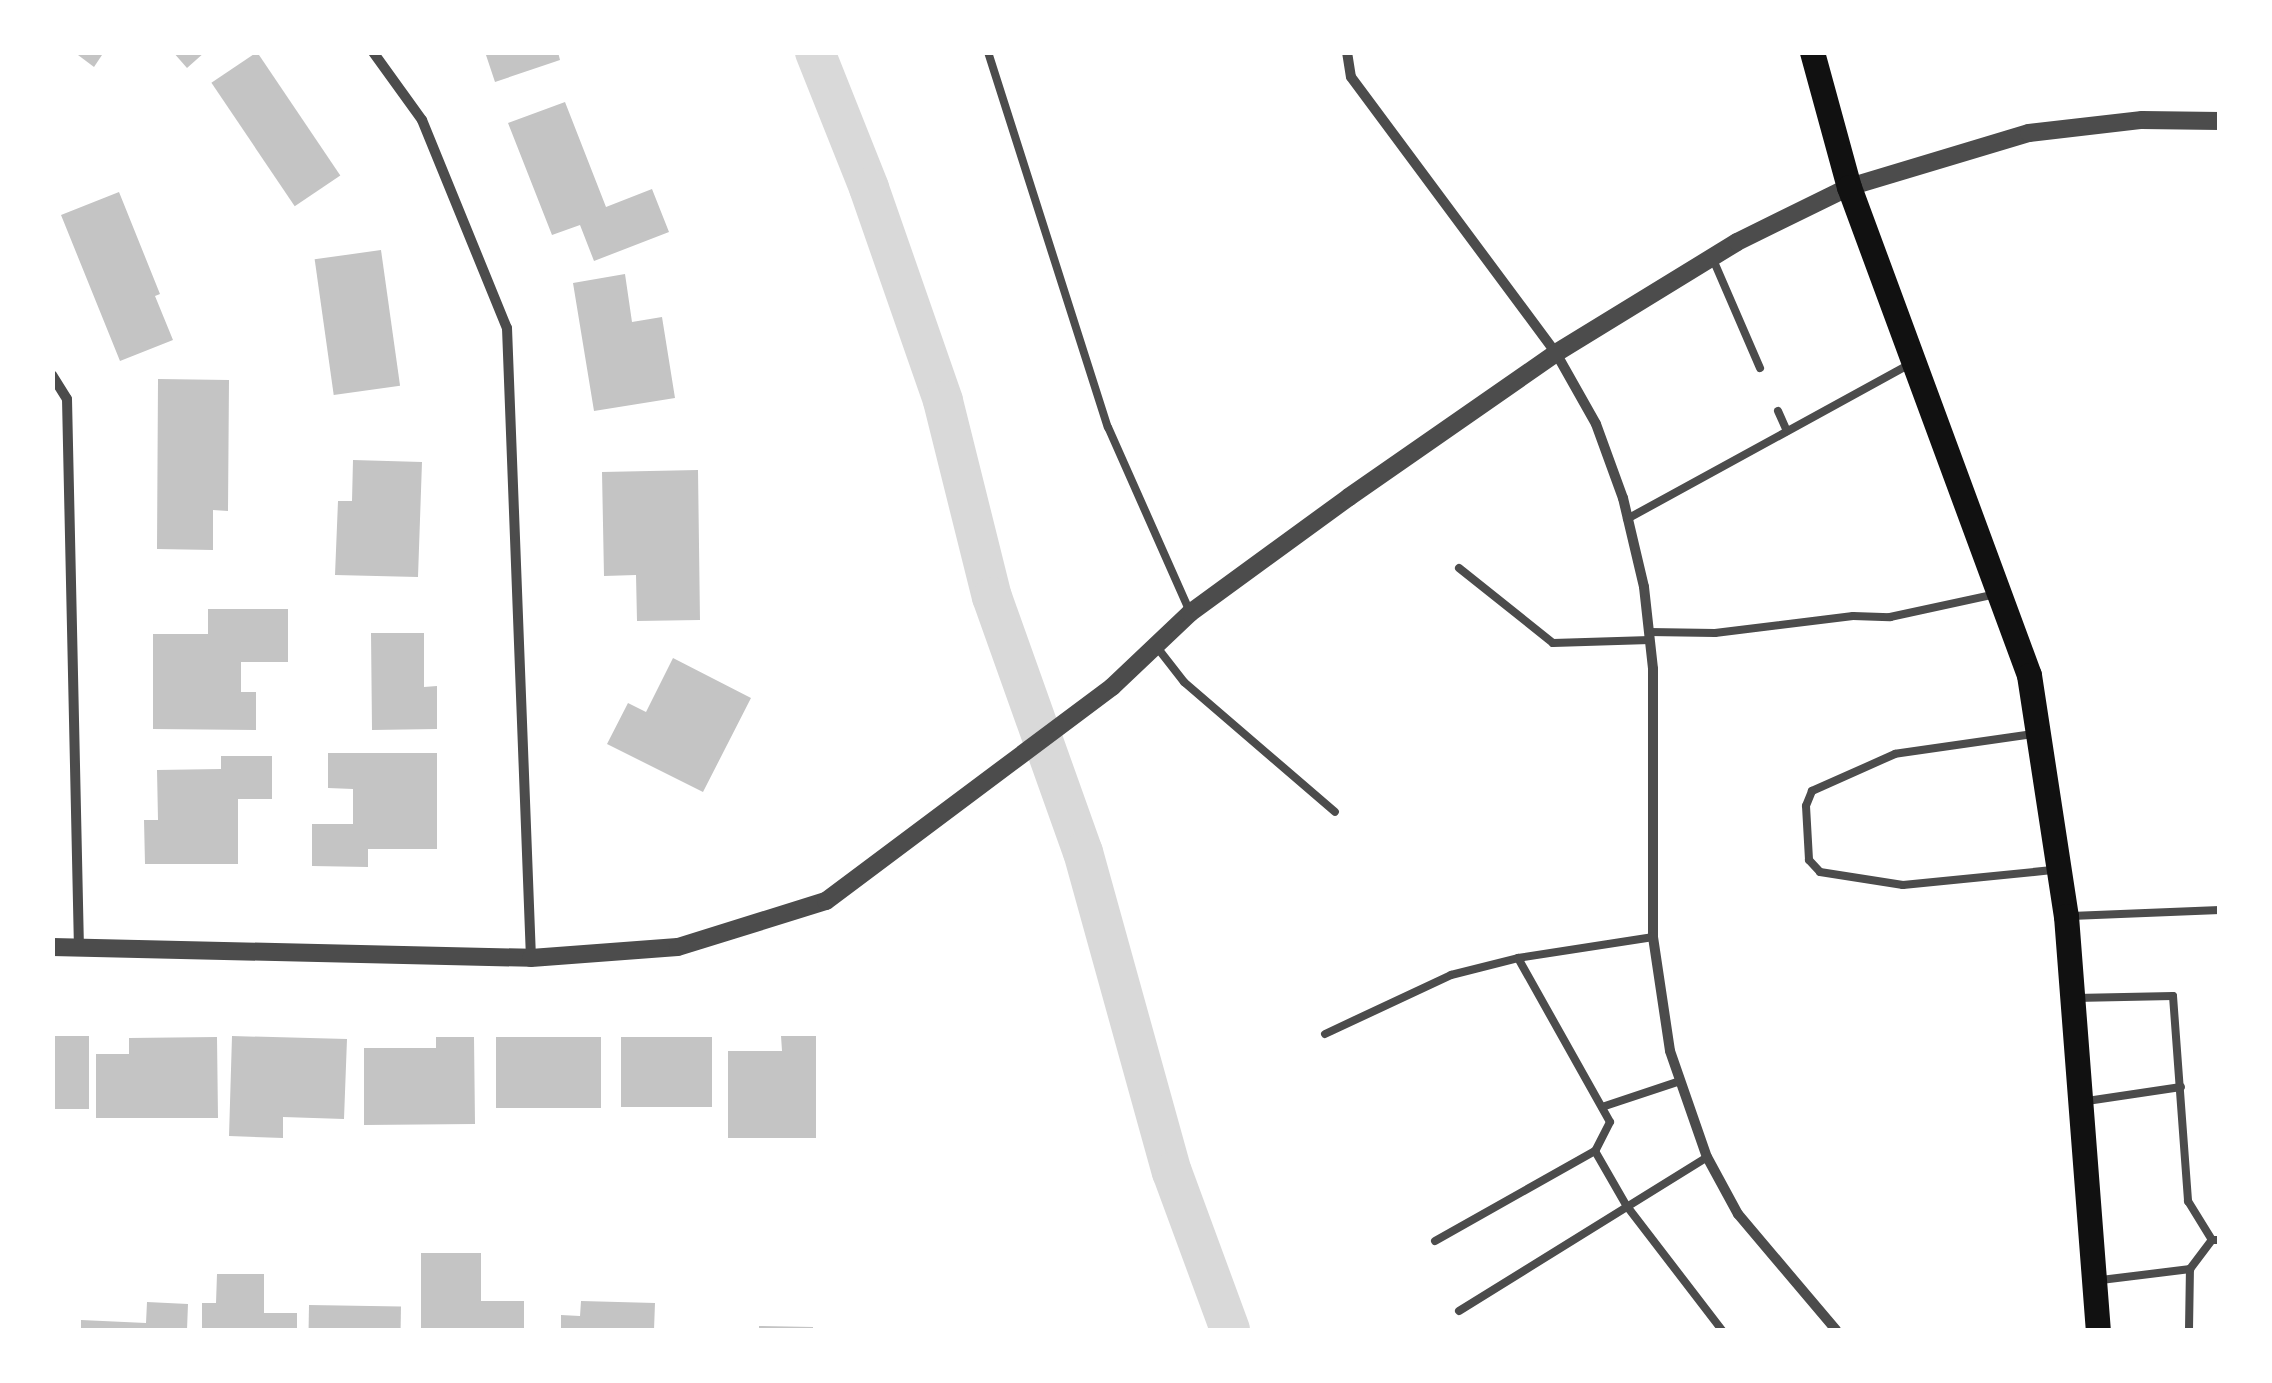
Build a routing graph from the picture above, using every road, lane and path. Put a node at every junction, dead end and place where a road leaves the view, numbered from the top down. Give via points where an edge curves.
1 (373, 52) edge
2 (988, 52) edge
3 (1347, 52) edge
4 (1812, 52) edge
5 (2220, 121) edge
6 (1849, 187) junction
7 (1712, 257) junction
8 (1556, 353) junction
9 (1914, 362) junction
10 (1760, 368) dead end
11 (52, 375) edge
12 (1778, 410) dead end
13 (1787, 431) junction
14 (1627, 519) junction
15 (1459, 568) dead end
16 (1999, 594) junction
17 (1190, 614) junction
18 (1649, 636) junction
19 (1156, 646) junction
20 (2038, 733) junction
21 (1335, 812) dead end
22 (2059, 869) junction
23 (2220, 910) edge
24 (2066, 916) junction
25 (1653, 937) junction
26 (52, 947) edge
27 (79, 948) junction
28 (532, 958) junction
29 (1518, 958) junction
30 (2072, 998) junction
31 (1325, 1034) dead end
32 (1680, 1081) junction
33 (2182, 1087) junction
34 (2081, 1102) junction
35 (1602, 1107) junction
36 (1595, 1151) junction
37 (1708, 1157) junction
38 (1626, 1205) junction
39 (2216, 1240) edge
40 (1435, 1242) dead end
41 (2190, 1268) junction
42 (2094, 1281) junction
43 (1460, 1312) dead end
44 (1722, 1330) edge
45 (1836, 1330) edge
46 (2098, 1330) edge
47 (2189, 1330) edge

1 - 28 street via 422,120 506,328
2 - 17 lane via 1108,427
3 - 8 street via 1351,77
4 - 6 main road
5 - 6 street via 2142,120 2029,134
6 - 7 street
6 - 9 main road
7 - 8 street
7 - 10 lane
8 - 14 street via 1596,424
8 - 17 street
9 - 13 lane
9 - 16 main road
11 - 27 street via 67,399
12 - 13 lane
13 - 14 lane
14 - 18 street
15 - 18 lane via 1554,642
16 - 18 lane via 1890,618
16 - 20 main road via 2029,675
17 - 19 street
18 - 25 street
19 - 21 lane via 1184,682
19 - 28 street via 1112,688 826,901 678,947
20 - 22 main road
20 - 22 lane via 1895,754 1812,791 1806,806 1809,860 1820,872 1903,885
22 - 24 main road
23 - 24 lane
24 - 30 main road
25 - 29 lane
25 - 32 street
26 - 27 street
27 - 28 street
29 - 31 lane via 1452,975
29 - 35 lane
30 - 33 lane via 2173,996
30 - 34 main road
32 - 35 lane
32 - 37 street
33 - 34 lane
33 - 39 lane via 2188,1202
34 - 42 main road
35 - 36 lane via 1610,1122
36 - 38 lane
36 - 40 lane
37 - 38 lane
37 - 45 street via 1738,1214
38 - 43 lane
38 - 44 lane
39 - 41 lane
41 - 42 lane
41 - 47 lane
42 - 46 main road

